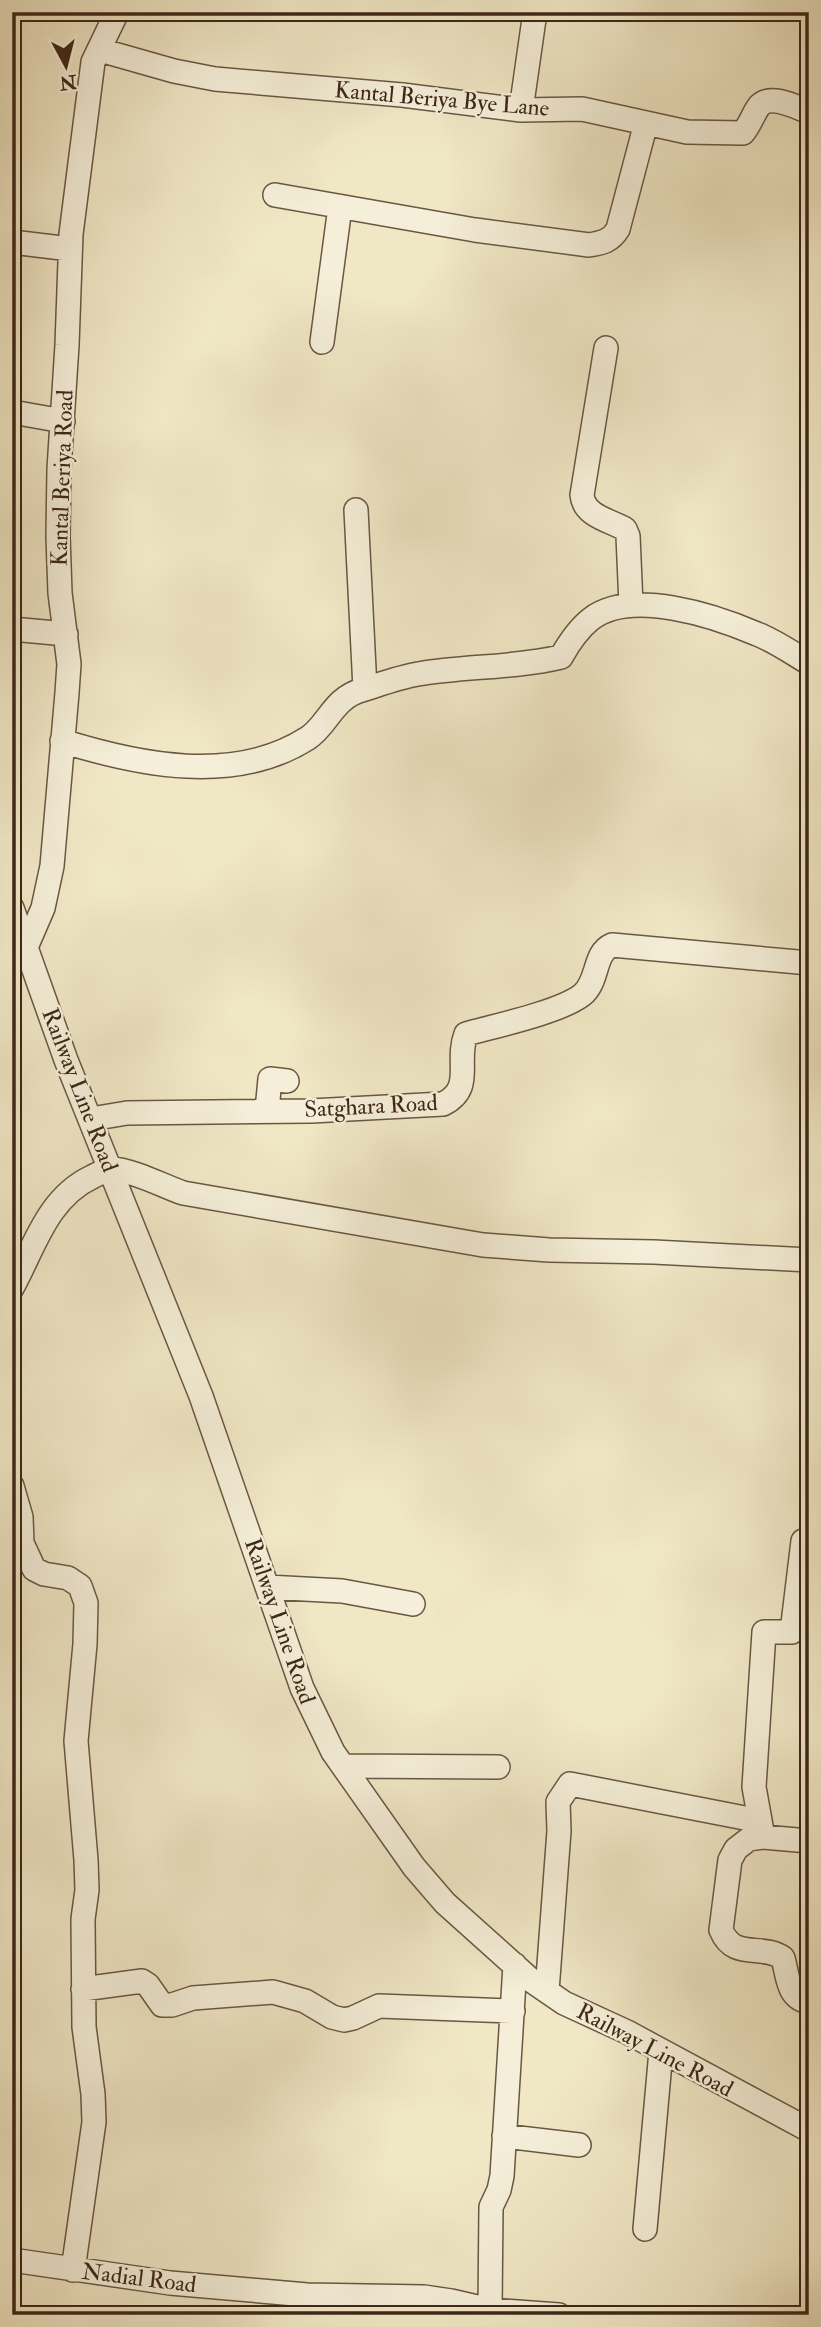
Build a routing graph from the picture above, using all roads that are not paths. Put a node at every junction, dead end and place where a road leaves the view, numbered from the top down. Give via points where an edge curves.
1 (117, 12) edge
2 (535, 12) edge
3 (100, 50) junction
4 (521, 110) junction
5 (809, 112) edge
6 (646, 123) junction
7 (275, 195) dead end
8 (340, 207) junction
9 (12, 242) edge
10 (69, 249) junction
11 (322, 342) dead end
12 (606, 348) dead end
13 (12, 412) edge
14 (63, 421) junction
15 (356, 510) dead end
16 (631, 606) junction
17 (12, 629) edge
18 (66, 634) junction
19 (809, 663) edge
20 (365, 689) junction
21 (62, 741) junction
22 (12, 908) edge
23 (27, 945) junction
24 (809, 963) edge
25 (287, 1081) dead end
26 (267, 1110) junction
27 (91, 1119) junction
28 (110, 1169) junction
29 (809, 1260) edge
30 (12, 1288) edge
31 (12, 1486) edge
32 (809, 1541) edge
33 (267, 1587) junction
34 (413, 1604) dead end
35 (343, 1766) junction
36 (498, 1768) dead end
37 (761, 1829) junction
38 (809, 1841) edge
39 (515, 1965) junction
40 (83, 1989) junction
41 (547, 1992) junction
42 (809, 2002) edge
43 (513, 2011) junction
44 (661, 2051) junction
45 (809, 2130) edge
46 (504, 2136) junction
47 (579, 2145) dead end
48 (645, 2229) dead end
49 (12, 2260) edge
50 (73, 2270) junction
51 (490, 2310) junction
52 (559, 2315) edge

1 - 3 street, Kantal Beriya Road
2 - 4 street
3 - 4 street, Kantal Beriya Bye Lane via 215,79
3 - 10 street, Kantal Beriya Road via 93,62
4 - 6 street, Kantal Beriya Bye Lane via 582,109
5 - 6 street, Kantal Beriya Bye Lane via 768,101 760,105 743,133 687,132
6 - 8 street via 618,229 604,242 589,245 475,230
7 - 8 street
8 - 11 street
9 - 10 street
10 - 14 street, Kantal Beriya Road
12 - 16 street via 582,495 588,511 625,529
13 - 14 street
14 - 18 street, Kantal Beriya Road via 58,567
15 - 20 street
16 - 19 street via 658,606 717,620 759,634
16 - 20 street via 593,617 561,657 417,674
17 - 18 street
18 - 21 street, Kantal Beriya Road via 69,664
20 - 21 street via 334,706 310,737 276,755 235,765 167,765 107,755
21 - 23 street, Kantal Beriya Road via 52,866 43,908
22 - 23 street, Railway Line Road
23 - 27 street, Railway Line Road
24 - 26 street, Satghara Road via 612,945 601,954 592,984 582,995 466,1034 456,1098 443,1104
25 - 26 street via 270,1079
26 - 27 street, Satghara Road via 127,1113
27 - 28 street, Railway Line Road
28 - 29 street via 183,1193 483,1245
28 - 30 street via 68,1194 49,1215
28 - 33 street, Railway Line Road via 201,1396
31 - 40 street via 21,1517 22,1543 33,1569 68,1578 80,1586 86,1603 76,1741 87,1890
32 - 37 street via 803,1541 792,1632 764,1632 754,1787
33 - 34 street via 342,1591
33 - 35 street, Railway Line Road via 302,1688
35 - 36 street
35 - 39 street, Railway Line Road via 445,1903
37 - 38 street
37 - 41 street via 570,1784 558,1802
37 - 42 street via 736,1849 730,1860 721,1930 733,1947 777,1953 783,1958 791,1991
39 - 41 street, Railway Line Road
39 - 43 street
40 - 43 street via 142,1980 162,2005 273,1992 344,2020 379,2006
40 - 50 street via 94,2122
41 - 44 street, Railway Line Road
43 - 46 street
44 - 45 street, Railway Line Road
44 - 48 street
46 - 47 street
46 - 51 street via 500,2183 491,2207
49 - 50 street, Nadial Road
50 - 51 street, Nadial Road via 307,2295 424,2297
51 - 52 street, Nadial Road

